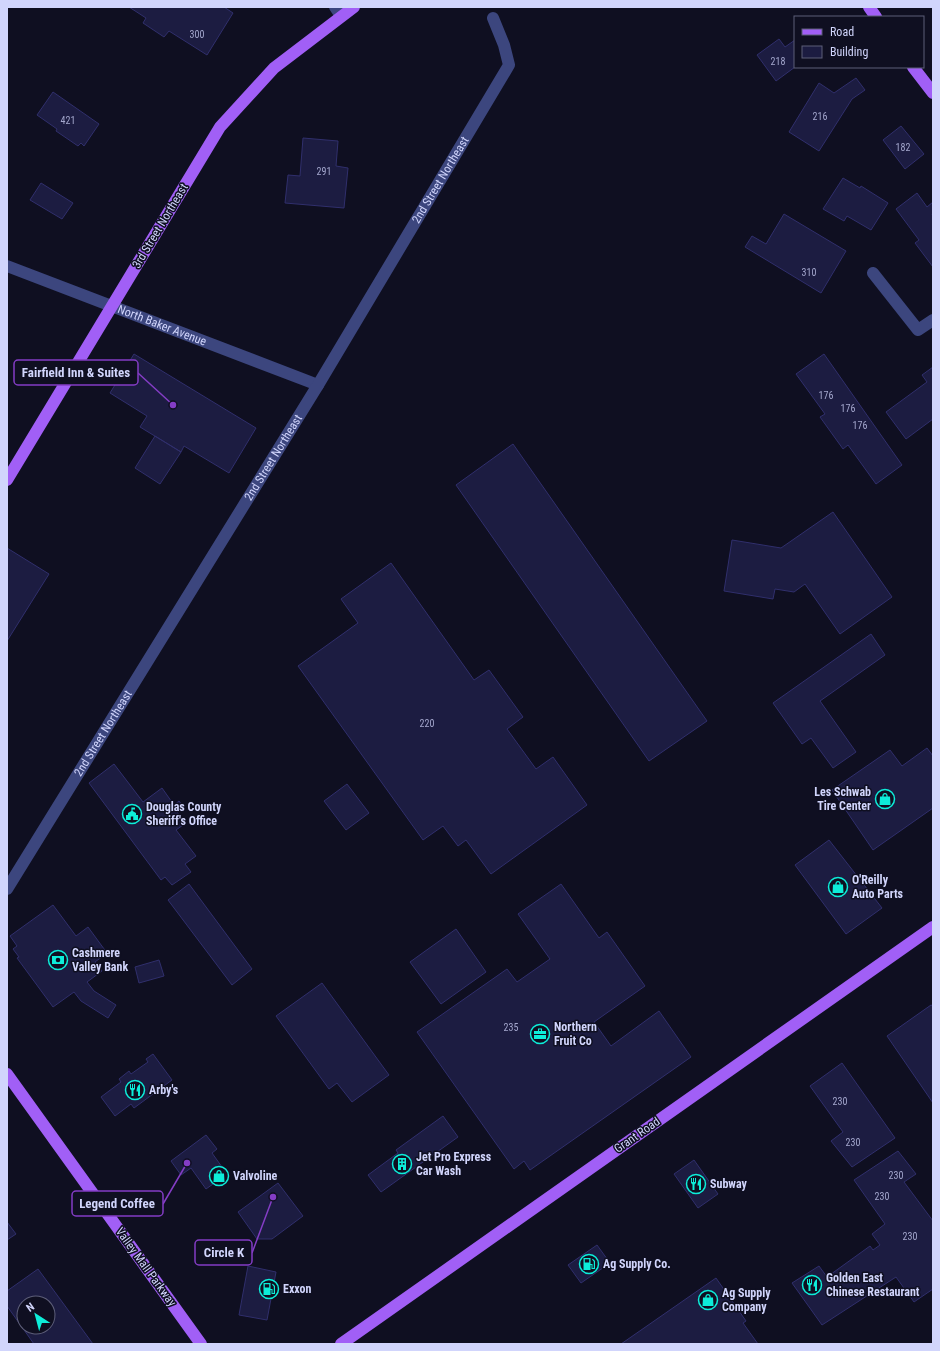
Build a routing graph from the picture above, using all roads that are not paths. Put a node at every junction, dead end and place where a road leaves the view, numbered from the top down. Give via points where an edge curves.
1 (354, 7) edge
2 (869, 7) edge
3 (338, 11) edge
4 (875, 16) edge
5 (493, 18) dead end
6 (914, 68) edge
7 (933, 94) edge
8 (7, 266) edge
9 (873, 273) dead end
10 (112, 306) junction
11 (933, 320) edge
12 (318, 385) junction
13 (7, 480) edge
14 (7, 889) edge
15 (933, 927) edge
16 (7, 1074) edge
17 (201, 1344) edge
18 (341, 1344) edge

1 - 3 main road, 3rd Street Northeast
2 - 4 main road
3 - 10 main road, 3rd Street Northeast via 274,68 220,127
5 - 12 street, 2nd Street Northeast via 509,65
6 - 7 main road
8 - 10 street, North Baker Avenue
9 - 11 street via 918,330
10 - 12 street, North Baker Avenue
10 - 13 main road, 3rd Street Northeast
12 - 14 street, 2nd Street Northeast
15 - 18 main road, Grant Road
16 - 17 main road, Valley Mall Parkway

